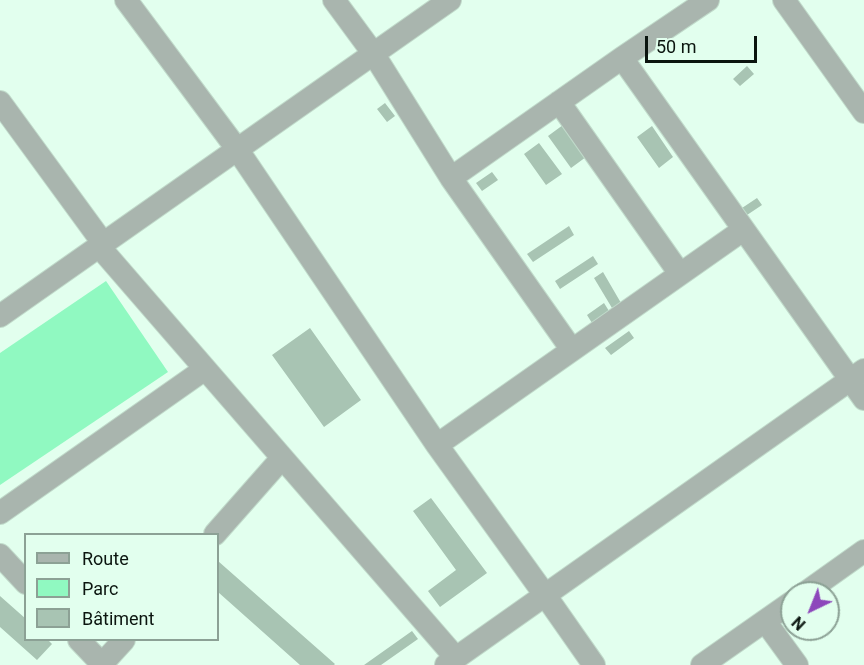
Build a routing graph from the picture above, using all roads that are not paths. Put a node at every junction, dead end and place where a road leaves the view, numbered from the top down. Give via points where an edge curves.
1 (126, 0) edge
2 (334, 0) edge
3 (450, 0) edge
4 (708, 0) edge
5 (784, 0) edge
6 (373, 53) junction
7 (622, 58) junction
8 (559, 102) junction
9 (0, 103) edge
10 (864, 112) edge
11 (237, 149) junction
12 (451, 178) junction
13 (743, 230) junction
14 (103, 243) junction
15 (680, 274) junction
16 (0, 315) edge
17 (572, 350) junction
18 (205, 369) junction
19 (857, 375) edge
20 (864, 399) edge
21 (437, 445) junction
22 (282, 458) junction
23 (0, 513) edge
24 (217, 533) edge
25 (864, 551) edge
26 (0, 555) edge
27 (24, 581) edge
28 (822, 581) edge
29 (545, 595) junction
30 (780, 610) edge
31 (765, 621) junction
32 (81, 641) edge
33 (122, 641) edge
34 (451, 662) edge
35 (103, 664) edge
36 (594, 665) edge
37 (702, 665) edge
38 (797, 665) edge

1 - 11 street
2 - 6 street
3 - 6 street
4 - 7 street
5 - 10 street
6 - 11 street
6 - 12 street
7 - 8 street
7 - 13 street
8 - 12 street
8 - 15 street
9 - 14 street
11 - 14 street
11 - 21 street
12 - 17 street
13 - 15 street
13 - 19 street
14 - 16 street
14 - 18 street via 103,251
15 - 17 street
17 - 21 street
18 - 22 street
18 - 23 street
19 - 20 street
19 - 29 street
21 - 29 street
22 - 24 street
22 - 34 street
25 - 28 street
26 - 27 street
29 - 34 street
29 - 36 street
30 - 31 street
31 - 37 street
31 - 38 street
32 - 35 street
33 - 35 street

